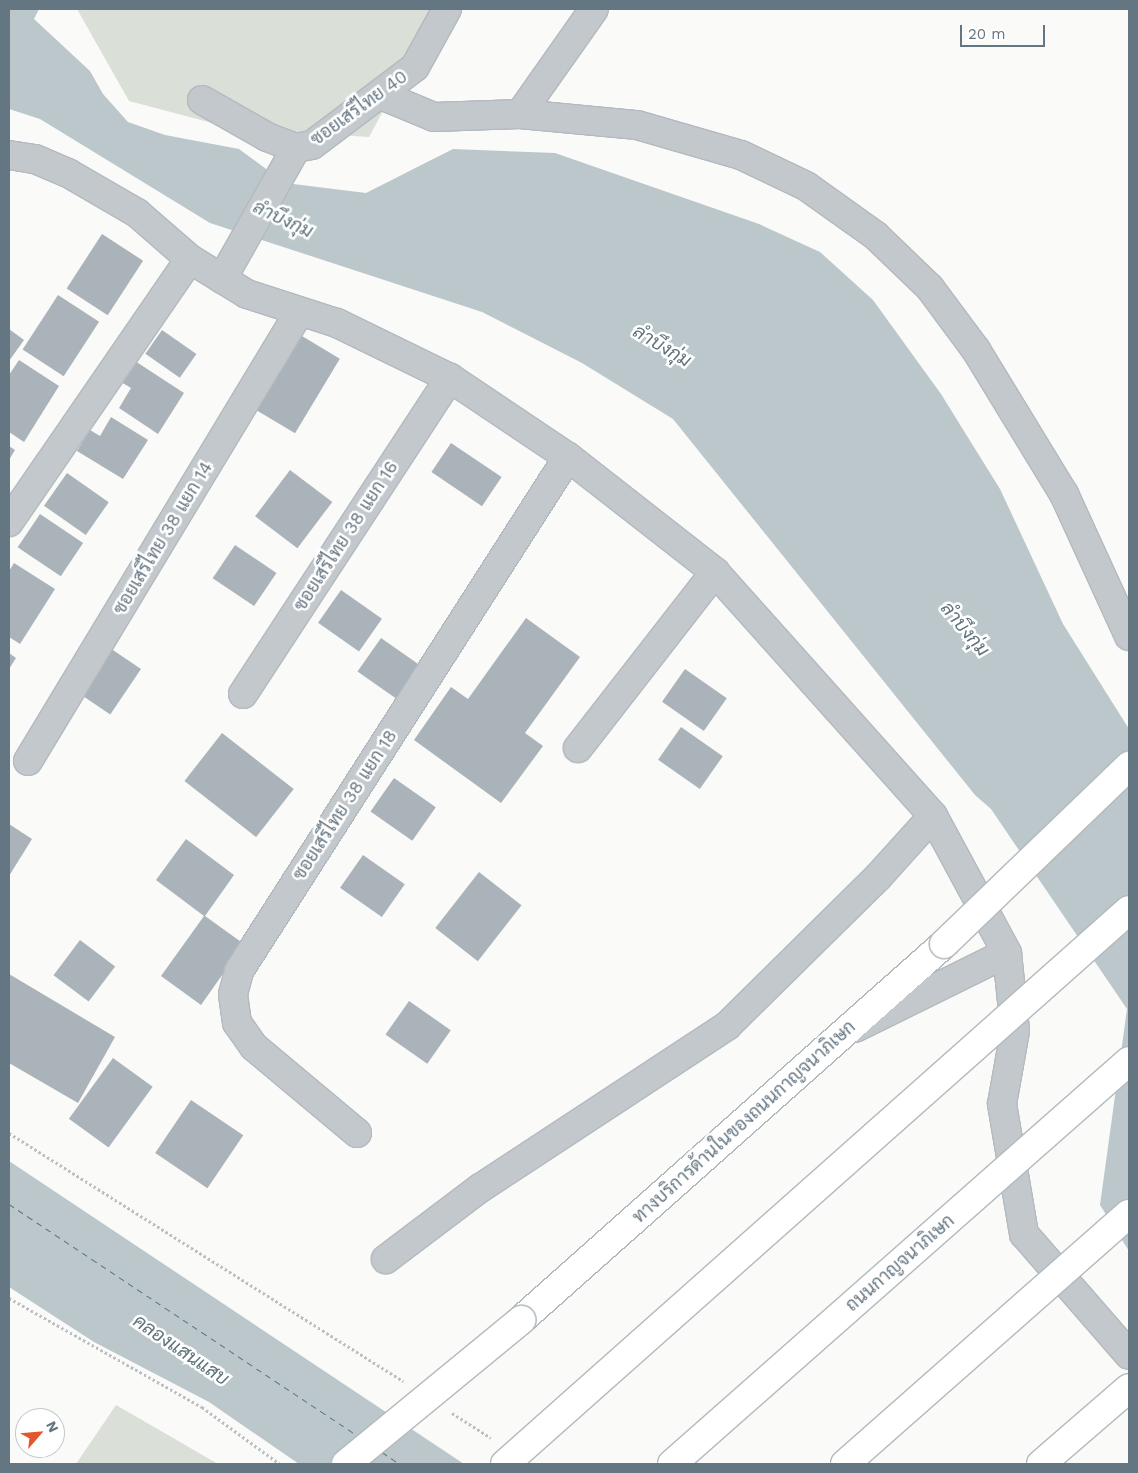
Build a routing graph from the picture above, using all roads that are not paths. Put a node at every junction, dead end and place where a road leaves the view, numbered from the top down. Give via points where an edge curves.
1 (447, 9) edge
2 (594, 9) edge
3 (381, 95) junction
4 (202, 100) dead end
5 (520, 114) junction
6 (9, 155) edge
7 (291, 158) junction
8 (190, 259) junction
9 (222, 279) junction
10 (298, 314) junction
11 (450, 378) junction
12 (568, 457) junction
13 (9, 522) edge
14 (715, 572) junction
15 (1129, 636) edge
16 (243, 694) dead end
17 (578, 748) dead end
18 (28, 761) dead end
19 (1129, 766) edge
20 (933, 816) junction
21 (1129, 910) edge
22 (1007, 953) junction
23 (843, 1034) junction
24 (1129, 1061) edge
25 (357, 1134) dead end
26 (1129, 1214) edge
27 (386, 1259) dead end
28 (1129, 1355) edge
29 (1129, 1388) edge
30 (502, 1454) edge
31 (346, 1464) edge
32 (672, 1464) edge
33 (845, 1464) edge
34 (1040, 1464) edge

1 - 3 street, ซอยเสรีไทย 40 via 415,67
2 - 5 street
3 - 5 street via 434,117
3 - 7 street, ซอยเสรีไทย 40
4 - 7 street via 260,134
5 - 15 street via 637,124 741,155 806,186 876,236 930,288 976,350 1064,494
6 - 8 street via 35,159 68,173 137,213
7 - 9 street
8 - 9 street
8 - 13 street
9 - 10 street
10 - 11 street via 337,323
10 - 18 street, ซอยเสรีไทย 38 แยก 14
11 - 12 street
11 - 16 street, ซอยเสรีไทย 38 แยก 16
12 - 14 street
12 - 25 street, ซอยเสรีไทย 38 แยก 18 via 239,972 233,994 237,1022 254,1047
14 - 17 street
14 - 20 street
19 - 23 main road, ทางบริการด้านในของถนนกาญจนาภิเษก, bridge via 944,944
20 - 22 street
20 - 27 street via 878,877 727,1026 480,1188
21 - 30 main road, bridge
22 - 23 street
22 - 28 street via 1015,1030 1002,1104 1024,1234
23 - 31 main road, ทางบริการด้านในของถนนกาญจนาภิเษก, bridge via 521,1320
24 - 32 main road, ถนนกาญจนาภิเษก, bridge
26 - 33 main road, bridge
29 - 34 main road

